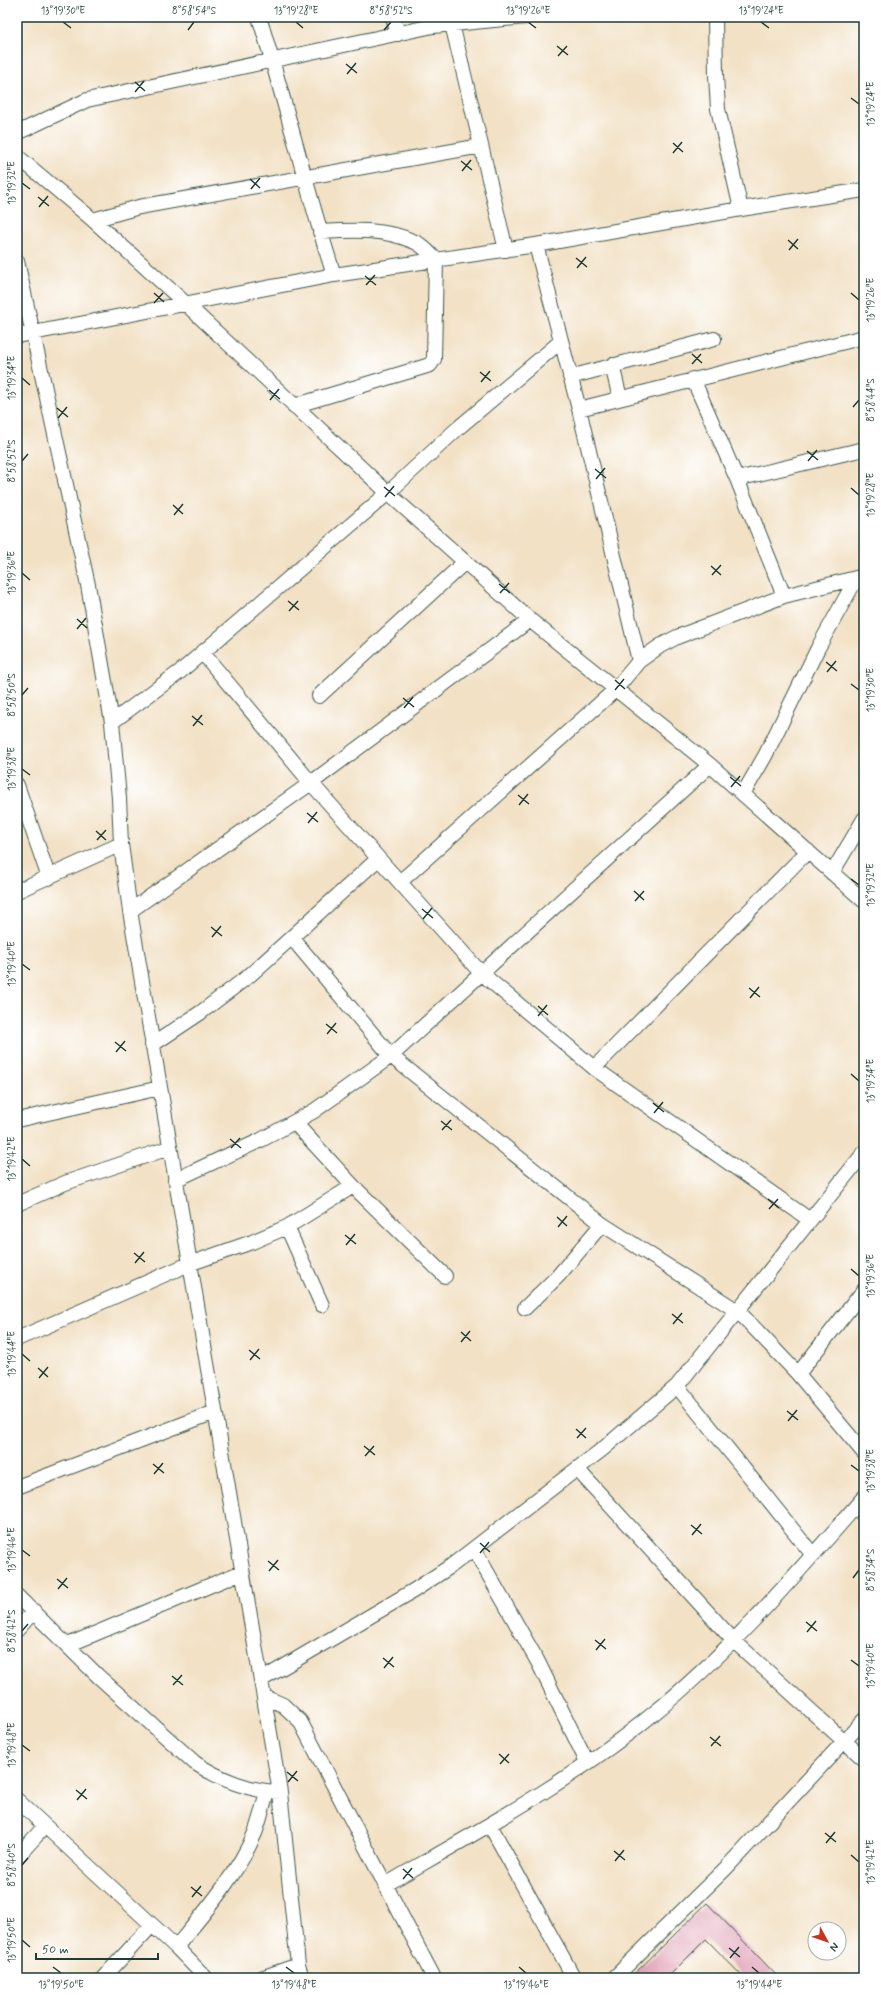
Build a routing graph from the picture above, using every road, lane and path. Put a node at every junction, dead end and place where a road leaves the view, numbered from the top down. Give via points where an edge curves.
1 (259, 17) edge
2 (393, 17) edge
3 (526, 17) edge
4 (715, 17) edge
5 (490, 19) edge
6 (452, 24) junction
7 (398, 34) junction
8 (273, 60) junction
9 (17, 133) edge
10 (481, 146) junction
11 (17, 156) edge
12 (305, 179) junction
13 (864, 190) edge
14 (741, 209) junction
15 (93, 220) junction
16 (320, 232) junction
17 (536, 245) junction
18 (506, 250) junction
19 (436, 260) junction
20 (17, 261) edge
21 (334, 275) junction
22 (185, 303) junction
23 (34, 332) junction
24 (17, 336) edge
25 (864, 337) edge
26 (714, 338) dead end
27 (560, 342) junction
28 (612, 365) junction
29 (570, 376) junction
30 (693, 380) junction
31 (620, 398) junction
32 (294, 406) junction
33 (579, 408) junction
34 (864, 449) edge
35 (737, 479) junction
36 (388, 494) junction
37 (465, 562) junction
38 (860, 578) edge
39 (784, 596) junction
40 (530, 620) junction
41 (202, 652) junction
42 (639, 661) junction
43 (615, 690) junction
44 (318, 696) dead end
45 (112, 722) junction
46 (710, 765) junction
47 (312, 783) junction
48 (17, 785) edge
49 (743, 794) junction
50 (864, 819) edge
51 (121, 844) junction
52 (808, 851) junction
53 (378, 860) junction
54 (832, 873) junction
55 (49, 878) junction
56 (401, 882) junction
57 (17, 891) edge
58 (864, 901) edge
59 (130, 910) junction
60 (292, 938) junction
61 (481, 973) junction
62 (152, 1046) junction
63 (391, 1056) junction
64 (594, 1068) junction
65 (160, 1088) junction
66 (17, 1120) edge
67 (294, 1122) junction
68 (169, 1148) junction
69 (864, 1154) edge
70 (175, 1180) junction
71 (353, 1186) junction
72 (17, 1204) edge
73 (810, 1220) junction
74 (602, 1224) junction
75 (287, 1227) junction
76 (189, 1264) junction
77 (445, 1276) dead end
78 (864, 1290) edge
79 (322, 1305) dead end
80 (525, 1308) dead end
81 (739, 1312) junction
82 (17, 1339) edge
83 (798, 1374) junction
84 (677, 1386) junction
85 (215, 1412) junction
86 (862, 1447) edge
87 (577, 1469) junction
88 (17, 1487) edge
89 (864, 1497) edge
90 (474, 1549) junction
91 (813, 1555) junction
92 (242, 1572) junction
93 (17, 1596) edge
94 (34, 1611) junction
95 (17, 1630) edge
96 (733, 1640) junction
97 (68, 1645) junction
98 (261, 1680) junction
99 (265, 1696) junction
100 (864, 1720) edge
101 (843, 1742) junction
102 (864, 1759) edge
103 (587, 1762) junction
104 (274, 1792) junction
105 (17, 1800) edge
106 (490, 1825) junction
107 (45, 1826) junction
108 (17, 1857) edge
109 (385, 1884) junction
110 (152, 1925) junction
111 (176, 1947) junction
112 (300, 1972) edge
113 (103, 1978) edge
114 (206, 1978) edge
115 (261, 1978) edge
116 (434, 1978) edge
117 (574, 1978) edge
118 (614, 1978) edge

1 - 8 street
2 - 7 street
3 - 5 street
4 - 14 street via 718,109
5 - 6 street
6 - 7 street
6 - 10 street
7 - 8 street
8 - 9 street via 87,100
8 - 12 street
10 - 12 street
10 - 18 street
11 - 15 street
12 - 15 street via 139,207
12 - 16 street
13 - 14 street
14 - 17 street
15 - 22 street
16 - 19 street via 386,232 416,242
16 - 21 street
17 - 18 street
17 - 27 street
18 - 19 street
19 - 21 street
19 - 32 street via 434,359 430,365
20 - 23 street
21 - 22 street
22 - 23 street
22 - 32 street
23 - 24 street
23 - 45 street via 88,585
25 - 30 street
26 - 28 street
27 - 29 street
27 - 36 street via 457,429
28 - 29 street
28 - 31 street
29 - 33 street
30 - 31 street
30 - 35 street
31 - 33 street
32 - 36 street
33 - 42 street
34 - 35 street
35 - 39 street
36 - 37 street
36 - 41 street
37 - 40 street
37 - 44 street
38 - 39 street
38 - 49 street via 818,648 765,756
39 - 42 street via 677,637
40 - 43 street
40 - 47 street
41 - 45 street via 181,671
41 - 47 street
42 - 43 street
43 - 46 street
43 - 56 street
45 - 51 street
46 - 49 street
46 - 61 street
47 - 53 street
47 - 59 street
48 - 55 street
49 - 52 street
50 - 54 street
51 - 55 street
51 - 59 street
52 - 54 street
52 - 64 street
53 - 56 street
53 - 60 street
54 - 58 street
55 - 57 street
56 - 61 street
59 - 62 street
60 - 62 street via 231,990
60 - 63 street
61 - 63 street
61 - 64 street
62 - 65 street
63 - 67 street
63 - 74 street
64 - 73 street
65 - 66 street
65 - 68 street
67 - 70 street
67 - 71 street
68 - 70 street
68 - 72 street via 64,1183
69 - 73 street
70 - 76 street
71 - 75 street
71 - 77 street
73 - 81 street
74 - 80 street via 558,1276
74 - 81 street
75 - 76 street
75 - 79 street
76 - 82 street
76 - 85 street
78 - 83 street
81 - 83 street
81 - 84 street
83 - 86 street
84 - 87 street
84 - 91 street
85 - 88 street
85 - 92 street
87 - 90 street
87 - 96 street
89 - 91 street
90 - 98 street via 413,1591
90 - 103 street via 538,1662
91 - 96 street
92 - 97 street
92 - 98 street
93 - 94 street
94 - 95 street
94 - 97 street
96 - 101 street
96 - 103 street via 653,1714
97 - 104 street via 98,1676 195,1763 214,1774
98 - 99 street
99 - 104 street
99 - 109 street via 283,1705 300,1721
100 - 101 street
101 - 102 street
101 - 118 street via 726,1868
103 - 106 street
104 - 111 street via 239,1863
104 - 112 street
105 - 107 street
106 - 109 street
106 - 117 street
107 - 108 street
107 - 110 street
109 - 116 street
110 - 111 street
110 - 113 street
111 - 114 street
112 - 115 street

